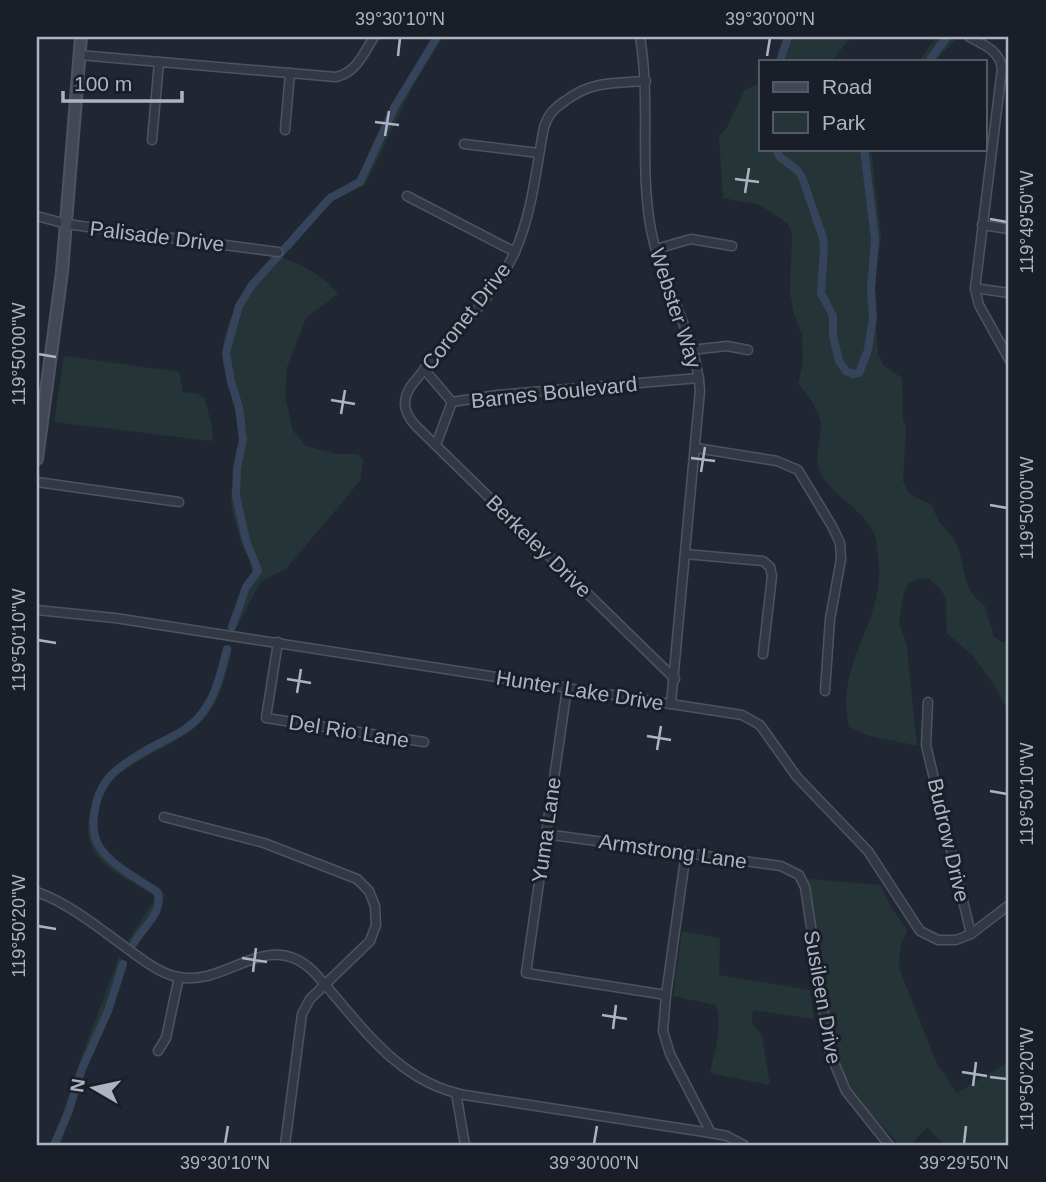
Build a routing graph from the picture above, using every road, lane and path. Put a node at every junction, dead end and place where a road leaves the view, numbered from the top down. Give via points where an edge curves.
1 (80, 37) edge
2 (374, 37) edge
3 (640, 37) edge
4 (970, 37) edge
5 (79, 55) junction
6 (159, 62) junction
7 (290, 73) junction
8 (646, 80) junction
9 (999, 96) junction
10 (1009, 101) edge
11 (285, 130) dead end
12 (152, 140) dead end
13 (464, 144) dead end
14 (540, 153) junction
15 (407, 196) dead end
16 (37, 216) edge
17 (66, 224) junction
18 (982, 225) junction
19 (1009, 229) edge
20 (732, 246) dead end
21 (656, 249) junction
22 (278, 252) dead end
23 (515, 252) junction
24 (975, 288) junction
25 (1009, 293) edge
26 (691, 350) junction
27 (748, 350) dead end
28 (1009, 359) edge
29 (424, 369) junction
30 (699, 378) junction
31 (452, 402) junction
32 (40, 418) edge
33 (436, 445) junction
34 (696, 448) junction
35 (37, 459) edge
36 (37, 482) edge
37 (179, 502) dead end
38 (685, 554) junction
39 (37, 610) edge
40 (278, 642) junction
41 (763, 654) dead end
42 (675, 679) junction
43 (567, 688) junction
44 (825, 691) dead end
45 (928, 702) dead end
46 (671, 704) junction
47 (424, 742) dead end
48 (164, 817) dead end
49 (545, 834) junction
50 (686, 852) junction
51 (799, 875) joint
52 (37, 892) edge
53 (1009, 905) edge
54 (971, 934) junction
55 (179, 977) junction
56 (326, 984) junction
57 (666, 995) junction
58 (158, 1051) dead end
59 (456, 1093) junction
60 (711, 1133) junction
61 (285, 1145) edge
62 (464, 1145) edge
63 (744, 1145) edge
64 (889, 1145) edge

1 - 5 main road
2 - 7 street via 355,67 343,75
3 - 8 street, Webster Way
4 - 9 street via 999,57
5 - 6 street
5 - 17 main road
6 - 7 street
6 - 12 street
7 - 11 street
8 - 14 street, Coronet Drive via 596,85 577,92 550,114
8 - 21 street, Webster Way via 645,153
9 - 10 street
9 - 18 street
13 - 14 street
14 - 23 street, Coronet Drive
15 - 23 street
16 - 17 street, Palisade Drive
17 - 22 street, Palisade Drive
17 - 32 main road
18 - 19 street
18 - 24 street
20 - 21 street via 691,239
21 - 26 street, Webster Way
23 - 29 street, Coronet Drive via 494,287
24 - 25 street
24 - 28 street via 979,305
26 - 27 street via 727,346
26 - 30 street, Webster Way
29 - 31 street, Barnes Boulevard
29 - 33 street, Coronet Drive via 407,392 404,409
30 - 31 street, Barnes Boulevard
30 - 34 street, Webster Way
31 - 33 street
32 - 35 main road
33 - 42 street, Berkeley Drive
34 - 38 street, Webster Way
34 - 44 street via 777,461 798,470 832,526 841,559 830,619
36 - 37 street
38 - 41 street via 763,561 770,568
38 - 42 street, Webster Way
39 - 40 street, Hunter Lake Drive
40 - 43 street, Hunter Lake Drive
40 - 47 street, Del Rio Lane via 266,718
42 - 46 street, Webster Way
43 - 46 street, Hunter Lake Drive
43 - 49 street, Yuma Lane
45 - 54 street, Budrow Drive via 926,745
46 - 54 street, Hunter Lake Drive via 742,715 760,725 797,777 868,851 920,931 947,941
48 - 56 street via 264,843 364,884 375,906 374,933 365,948
49 - 50 street, Armstrong Lane
49 - 57 street, Yuma Lane via 526,973
50 - 51 street, Armstrong Lane via 781,866
50 - 57 street
51 - 64 street, Susileen Drive via 805,887 830,1054 846,1091
52 - 55 street via 157,969
53 - 54 street
55 - 56 street via 203,978 260,956 281,954 301,961
55 - 58 street via 166,1038
56 - 59 street via 398,1064 425,1082
56 - 61 street via 302,1014
57 - 60 street via 666,1043
59 - 60 street
59 - 62 street
60 - 63 street

